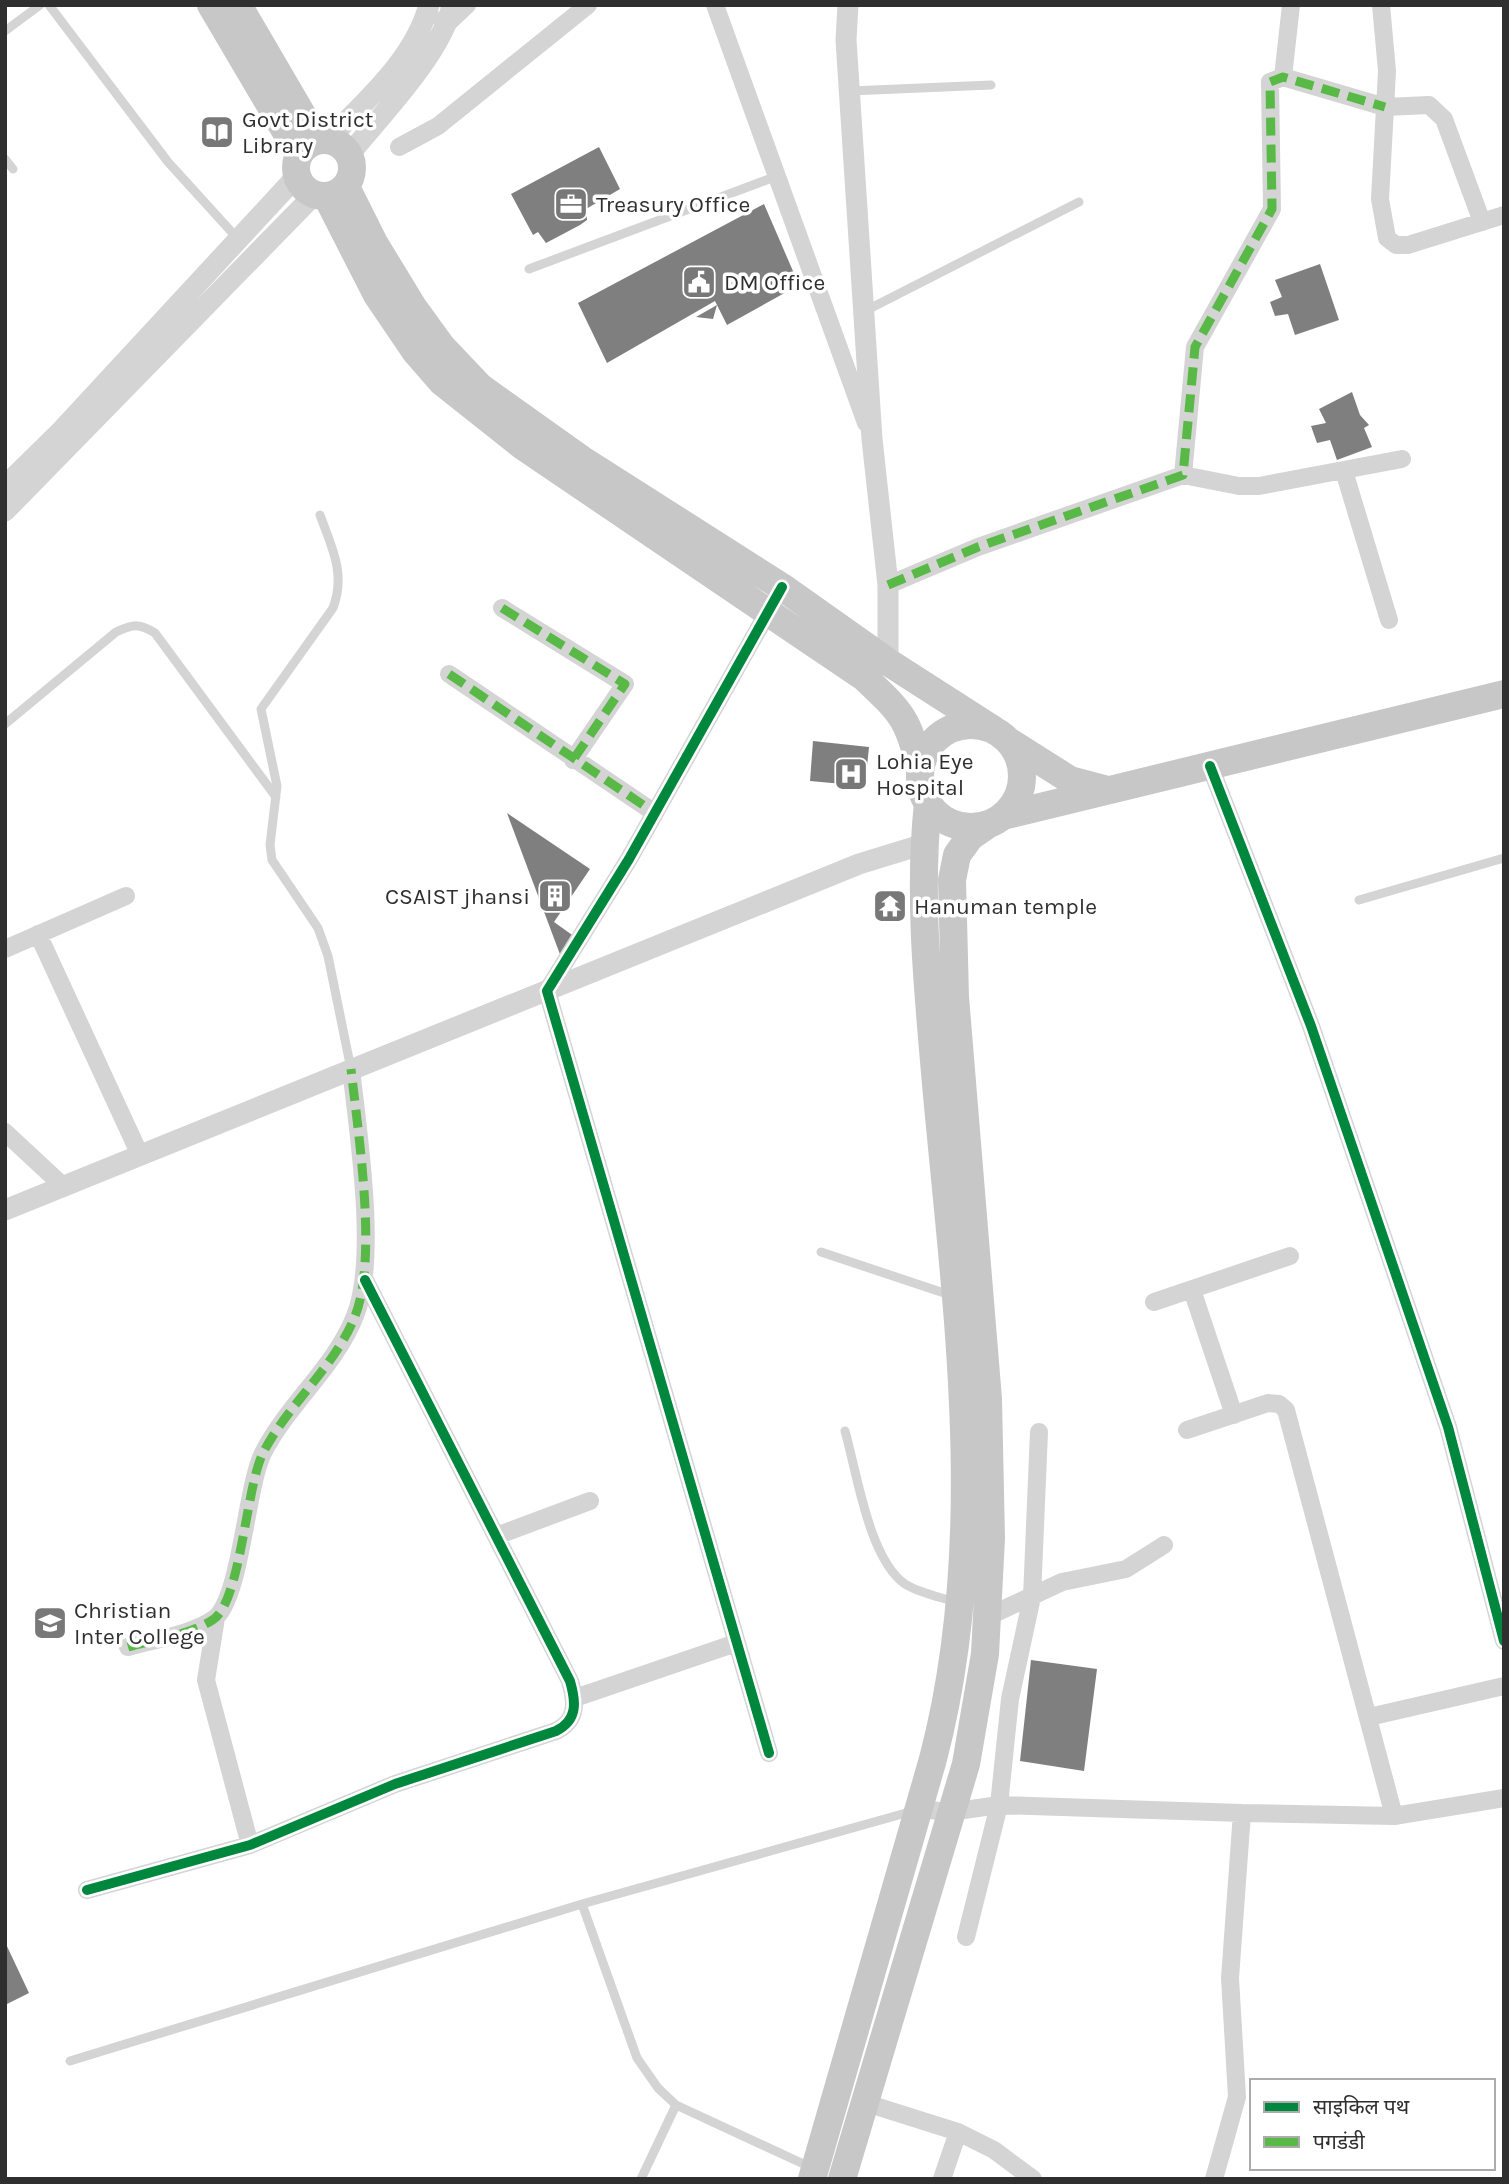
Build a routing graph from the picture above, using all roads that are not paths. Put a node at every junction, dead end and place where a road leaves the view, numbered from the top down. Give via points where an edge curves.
1 (40, 5) edge
2 (49, 5) edge
3 (211, 5) edge
4 (238, 5) edge
5 (467, 5) edge
6 (588, 5) edge
7 (715, 5) edge
8 (848, 5) edge
9 (1291, 5) edge
10 (1381, 5) edge
11 (428, 11) edge
12 (450, 13) edge
13 (5, 31) edge
14 (1283, 77) junction
15 (991, 85) dead end
16 (849, 92) junction
17 (1385, 107) junction
18 (399, 147) dead end
19 (5, 159) edge
20 (322, 168) junction
21 (13, 169) dead end
22 (777, 176) junction
23 (1079, 202) dead end
24 (1504, 215) edge
25 (1482, 222) junction
26 (239, 241) junction
27 (528, 269) dead end
28 (864, 312) junction
29 (872, 439) junction
30 (1402, 459) dead end
31 (1344, 471) junction
32 (1183, 475) junction
33 (5, 486) edge
34 (5, 511) edge
35 (320, 515) dead end
36 (888, 585) junction
37 (782, 587) junction
38 (502, 608) dead end
39 (767, 612) junction
40 (1390, 620) dead end
41 (888, 663) junction
42 (449, 674) dead end
43 (1504, 694) edge
44 (5, 724) edge
45 (1001, 735) junction
46 (573, 760) junction
47 (1210, 766) junction
48 (920, 771) junction
49 (1105, 790) junction
50 (276, 797) junction
51 (928, 803) junction
52 (655, 814) junction
53 (996, 820) junction
54 (923, 844) junction
55 (1504, 858) edge
56 (125, 896) dead end
57 (1359, 900) dead end
58 (38, 934) junction
59 (5, 948) edge
60 (547, 991) junction
61 (351, 1069) junction
62 (5, 1132) edge
63 (140, 1155) junction
64 (63, 1186) junction
65 (5, 1210) edge
66 (821, 1252) dead end
67 (1290, 1256) dead end
68 (365, 1280) junction
69 (1192, 1290) junction
70 (955, 1296) junction
71 (1154, 1302) dead end
72 (1234, 1415) junction
73 (1187, 1430) dead end
74 (845, 1431) dead end
75 (1039, 1432) dead end
76 (590, 1501) dead end
77 (496, 1536) junction
78 (1164, 1545) dead end
79 (1032, 1597) junction
80 (1499, 1601) edge
81 (959, 1603) junction
82 (986, 1617) junction
83 (216, 1618) junction
84 (1504, 1641) edge
85 (736, 1643) junction
86 (128, 1647) dead end
87 (1504, 1686) edge
88 (575, 1698) junction
89 (1369, 1717) junction
90 (769, 1753) dead end
91 (1504, 1798) edge
92 (999, 1805) junction
93 (919, 1809) junction
94 (950, 1812) junction
95 (1242, 1813) junction
96 (1394, 1816) junction
97 (250, 1845) junction
98 (87, 1890) dead end
99 (582, 1904) junction
100 (966, 1937) dead end
101 (70, 2062) dead end
102 (866, 2103) junction
103 (676, 2105) junction
104 (958, 2133) junction
105 (813, 2174) edge
106 (642, 2179) edge
107 (842, 2179) edge
108 (942, 2179) edge
109 (1033, 2179) edge
110 (1214, 2179) edge

1 - 13 lane
2 - 26 lane via 173,169
3 - 20 main road
4 - 20 main road
5 - 12 street
6 - 18 street via 438,126
7 - 22 street
8 - 16 street
9 - 14 street
10 - 17 street via 1387,40
11 - 12 street
11 - 20 street via 413,44
12 - 20 street via 436,45
14 - 17 street
14 - 32 street via 1270,82 1268,93 1272,209 1195,347
15 - 16 lane
16 - 28 street
17 - 25 street via 1429,105 1437,110
17 - 25 street via 1380,199 1387,238 1396,245 1408,245
19 - 21 lane
20 - 26 street
20 - 34 street
20 - 37 main road via 413,307 480,387 581,459
20 - 39 main road via 377,295 442,382 524,447
22 - 27 lane
22 - 29 street
23 - 28 lane
24 - 25 street
26 - 33 street
28 - 29 street
29 - 36 street
30 - 31 street
31 - 32 street via 1259,486
31 - 40 street
32 - 36 street via 978,547
35 - 50 lane via 339,570 340,590 333,608 261,709
36 - 41 street
37 - 39 street
37 - 41 main road
38 - 46 street via 625,684
39 - 48 main road via 865,677 891,702 909,726
39 - 52 street
41 - 45 main road
42 - 46 street
43 - 47 main road
44 - 50 lane via 116,632 142,625 155,633
45 - 48 main road via 970,725 947,731 934,741
45 - 49 main road via 1070,780
45 - 53 main road via 1017,754 1021,787 1015,803
46 - 52 street
47 - 49 main road
47 - 80 street via 1311,1026 1439,1401
48 - 51 main road
49 - 53 main road
50 - 61 lane via 272,860 318,928
51 - 53 main road via 954,824 972,827
51 - 54 main road
52 - 60 street
53 - 82 main road via 970,837 957,855 952,880 955,998 988,1399 991,1538
54 - 60 street via 859,864
54 - 70 main road via 930,1012
55 - 57 lane
56 - 58 street
58 - 59 street
58 - 63 street
60 - 61 street
60 - 85 street
61 - 63 street
61 - 68 street via 362,1160
62 - 64 street
63 - 64 street
64 - 65 street
66 - 70 lane
67 - 69 street
68 - 77 street
68 - 83 street via 355,1316 338,1347 262,1454 228,1596
69 - 71 street
69 - 72 street
70 - 81 main road via 964,1400
72 - 73 street
72 - 89 street via 1268,1404 1286,1410
74 - 81 lane via 879,1555 908,1586
75 - 79 street
76 - 77 street
77 - 88 street
78 - 79 street via 1126,1569 1062,1582
79 - 82 street
79 - 92 street via 1010,1699
80 - 84 street
81 - 93 main road via 947,1707
82 - 94 main road via 978,1707
83 - 86 street
83 - 97 street via 206,1680
85 - 88 street
85 - 90 street
87 - 89 street
88 - 97 street via 573,1717 556,1731 395,1784
89 - 96 street
91 - 96 street
92 - 94 street
92 - 95 street
92 - 100 street
93 - 94 street
93 - 99 lane
93 - 105 main road
94 - 102 main road
95 - 96 street
95 - 110 street via 1230,1966 1237,2097
97 - 98 street
99 - 101 lane
99 - 103 lane via 637,2058
102 - 104 street
102 - 107 main road
103 - 105 lane
103 - 106 lane
104 - 108 street
104 - 109 street via 994,2150

